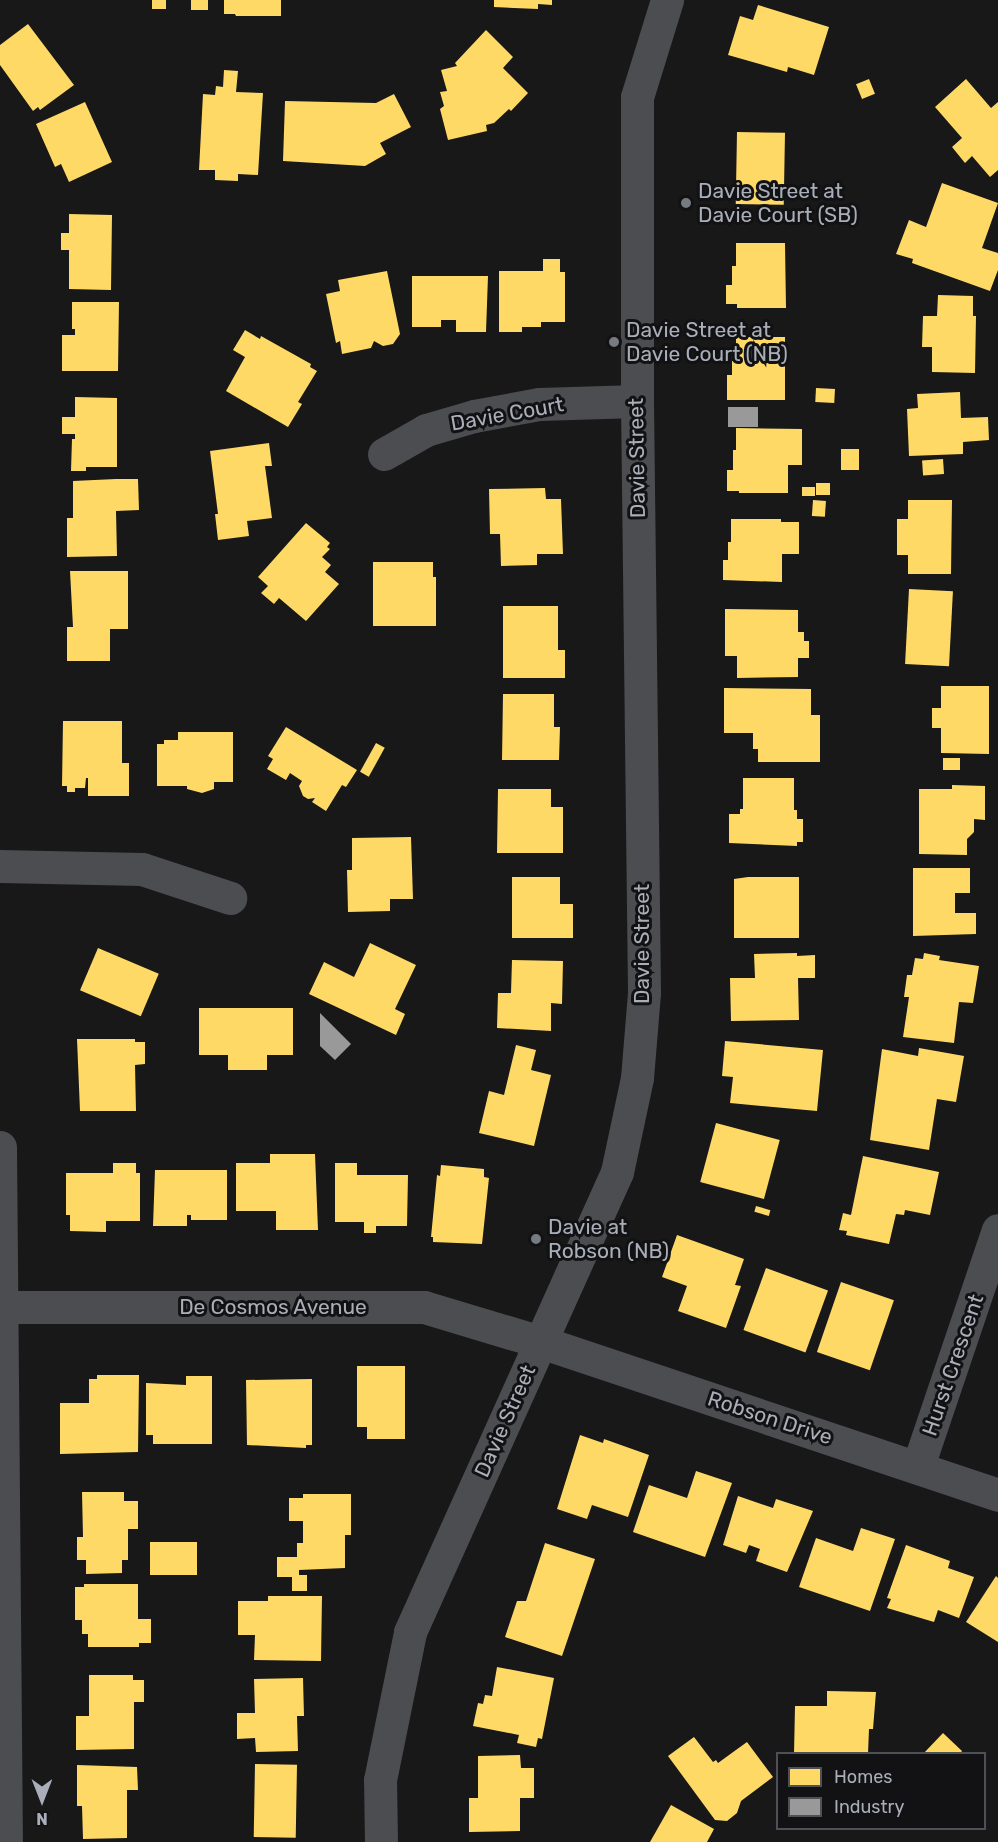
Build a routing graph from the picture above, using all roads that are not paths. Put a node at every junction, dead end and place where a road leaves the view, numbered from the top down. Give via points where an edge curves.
1 (667, 0) edge
2 (637, 401) junction
3 (384, 454) dead end
4 (0, 866) edge
5 (230, 898) dead end
6 (0, 1147) edge
7 (998, 1230) edge
8 (0, 1306) edge
9 (541, 1342) junction
10 (918, 1466) junction
11 (998, 1494) edge
12 (6, 1842) edge
13 (381, 1842) edge

1 - 2 street, Davie Street via 637,98
2 - 3 street, Davie Court via 539,404 474,416 426,430
2 - 9 street, Davie Street via 644,992 637,1078 617,1172
4 - 5 street via 142,869
6 - 8 street
7 - 10 street, Hurst Crescent
8 - 9 street, De Cosmos Avenue via 424,1307
8 - 12 street
9 - 10 street, Robson Drive
9 - 13 street, Davie Street via 410,1632 380,1780
10 - 11 street, Robson Drive

